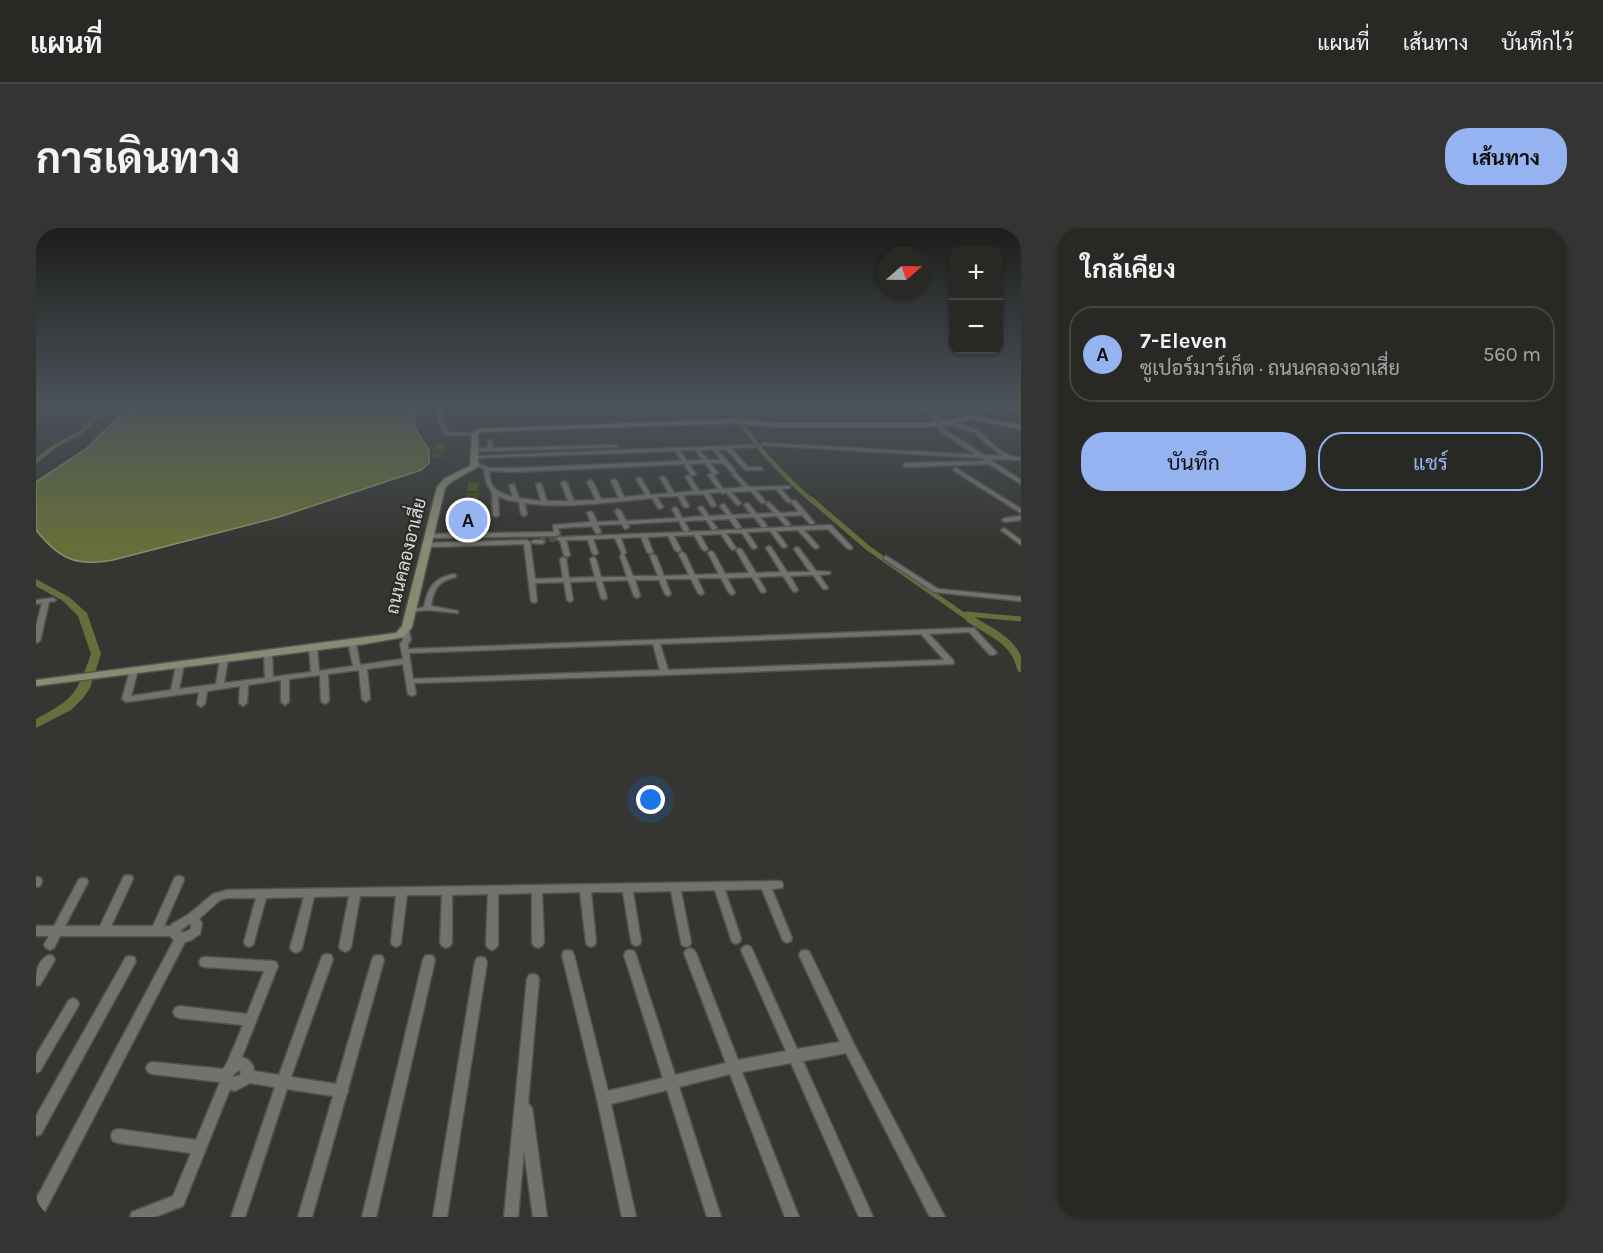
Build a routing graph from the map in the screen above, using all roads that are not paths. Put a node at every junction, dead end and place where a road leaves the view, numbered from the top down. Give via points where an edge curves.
1 (476, 452) edge
2 (486, 452) edge
3 (523, 452) edge
4 (545, 452) edge
5 (598, 452) edge
6 (634, 452) dead end
7 (653, 452) dead end
8 (678, 452) edge
9 (699, 452) edge
10 (718, 452) edge
11 (731, 452) edge
12 (910, 452) edge
13 (976, 452) edge
14 (1000, 452) edge
15 (538, 454) junction
16 (588, 454) dead end
17 (611, 454) dead end
18 (566, 455) dead end
19 (940, 455) dead end
20 (982, 456) junction
21 (476, 457) junction
22 (1008, 458) junction
23 (1021, 459) edge
24 (725, 461) junction
25 (490, 462) dead end
26 (706, 462) junction
27 (991, 462) junction
28 (686, 463) junction
29 (662, 464) junction
30 (947, 464) junction
31 (640, 465) junction
32 (906, 465) dead end
33 (617, 466) junction
34 (593, 467) junction
35 (570, 468) junction
36 (487, 469) junction
37 (546, 469) junction
38 (759, 469) dead end
39 (956, 470) dead end
40 (663, 478) dead end
41 (639, 479) dead end
42 (614, 481) dead end
43 (590, 482) dead end
44 (1021, 482) edge
45 (564, 483) dead end
46 (539, 484) dead end
47 (513, 485) dead end
48 (777, 487) junction
49 (788, 487) dead end
50 (751, 490) junction
51 (495, 492) junction
52 (726, 492) junction
53 (698, 493) junction
54 (706, 493) junction
55 (677, 495) junction
56 (652, 497) junction
57 (519, 500) junction
58 (624, 500) junction
59 (544, 501) junction
60 (571, 501) junction
61 (599, 501) junction
62 (581, 502) junction
63 (738, 503) dead end
64 (713, 505) dead end
65 (747, 505) dead end
66 (686, 506) dead end
67 (723, 506) dead end
68 (660, 507) dead end
69 (701, 508) dead end
70 (675, 509) dead end
71 (618, 511) dead end
72 (1021, 511) edge
73 (803, 513) junction
74 (524, 514) dead end
75 (778, 514) junction
76 (496, 515) dead end
77 (562, 515) dead end
78 (755, 515) junction
79 (731, 517) junction
80 (651, 518) junction
81 (707, 518) junction
82 (1021, 518) edge
83 (680, 519) junction
84 (1005, 520) dead end
85 (623, 522) junction
86 (812, 523) dead end
87 (594, 524) junction
88 (787, 524) dead end
89 (567, 525) junction
90 (764, 526) dead end
91 (714, 528) dead end
92 (799, 528) junction
93 (740, 529) junction
94 (771, 529) junction
95 (657, 530) dead end
96 (686, 530) dead end
97 (1004, 530) dead end
98 (627, 531) dead end
99 (722, 531) junction
100 (597, 532) dead end
101 (696, 533) junction
102 (670, 534) junction
103 (643, 535) junction
104 (617, 537) junction
105 (590, 538) junction
106 (428, 541) junction
107 (532, 542) joint
108 (1021, 543) edge
109 (784, 546) dead end
110 (754, 547) dead end
111 (816, 547) dead end
112 (850, 548) dead end
113 (769, 549) dead end
114 (797, 549) dead end
115 (886, 558) dead end
116 (814, 573) junction
117 (828, 573) dead end
118 (785, 574) junction
119 (754, 575) junction
120 (454, 576) dead end
121 (723, 576) junction
122 (693, 577) junction
123 (632, 578) junction
124 (663, 578) junction
125 (600, 579) junction
126 (568, 580) junction
127 (533, 581) junction
128 (825, 588) dead end
129 (795, 590) dead end
130 (763, 591) dead end
131 (732, 592) dead end
132 (701, 593) dead end
133 (669, 594) dead end
134 (637, 596) dead end
135 (604, 598) dead end
136 (1021, 599) edge
137 (49, 600) joint
138 (570, 600) dead end
139 (534, 601) dead end
140 (36, 603) edge
141 (427, 608) junction
142 (411, 611) junction
143 (456, 612) dead end
144 (401, 633) junction
145 (924, 633) junction
146 (36, 641) edge
147 (656, 642) junction
148 (352, 643) junction
149 (313, 648) junction
150 (405, 648) junction
151 (268, 653) junction
152 (993, 653) dead end
153 (224, 659) junction
154 (407, 661) junction
155 (180, 665) junction
156 (360, 667) junction
157 (134, 670) junction
158 (319, 673) junction
159 (664, 673) junction
160 (285, 677) junction
161 (269, 680) junction
162 (410, 681) junction
163 (36, 683) edge
164 (244, 683) junction
165 (220, 686) junction
166 (203, 689) junction
167 (175, 692) junction
168 (412, 694) dead end
169 (159, 695) junction
170 (366, 699) dead end
171 (325, 701) dead end
172 (285, 702) dead end
173 (243, 703) dead end
174 (201, 704) dead end
175 (158, 705) dead end
176 (128, 879) dead end
177 (179, 880) dead end
178 (83, 882) dead end
179 (765, 885) junction
180 (778, 885) dead end
181 (675, 886) junction
182 (719, 886) junction
183 (627, 887) junction
184 (585, 888) junction
185 (537, 889) junction
186 (493, 890) junction
187 (447, 891) junction
188 (402, 892) junction
189 (310, 893) junction
190 (355, 893) junction
191 (262, 894) junction
192 (36, 931) edge
193 (57, 931) junction
194 (103, 931) junction
195 (156, 931) junction
196 (178, 934) junction
197 (787, 938) dead end
198 (736, 939) dead end
199 (636, 941) dead end
200 (249, 942) dead end
201 (396, 942) dead end
202 (591, 942) dead end
203 (446, 943) dead end
204 (538, 943) dead end
205 (50, 945) dead end
206 (492, 945) dead end
207 (345, 947) dead end
208 (296, 948) dead end
209 (747, 950) dead end
210 (568, 955) dead end
211 (630, 955) dead end
212 (805, 955) dead end
213 (327, 959) dead end
214 (49, 960) dead end
215 (378, 960) dead end
216 (429, 960) dead end
217 (130, 961) dead end
218 (205, 962) dead end
219 (481, 962) dead end
220 (533, 980) dead end
221 (36, 981) edge
222 (73, 1004) dead end
223 (178, 1012) dead end
224 (250, 1020) junction
225 (849, 1046) junction
226 (793, 1055) junction
227 (36, 1067) edge
228 (734, 1067) junction
229 (152, 1068) dead end
230 (229, 1074) junction
231 (671, 1081) junction
232 (282, 1082) junction
233 (342, 1091) junction
234 (522, 1093) junction
235 (603, 1099) junction
236 (36, 1129) edge
237 (118, 1136) dead end
238 (200, 1147) junction
239 (36, 1214) edge
240 (138, 1217) edge
241 (238, 1217) edge
242 (305, 1217) edge
243 (369, 1217) edge
244 (440, 1217) edge
245 (511, 1217) edge
246 (540, 1217) edge
247 (629, 1217) edge
248 (714, 1217) edge
249 (792, 1217) edge
250 (866, 1217) edge
251 (938, 1217) edge

1 - 21 street
2 - 21 street
3 - 15 street
4 - 15 street
5 - 21 street
6 - 31 street
7 - 29 street
8 - 28 street
9 - 26 street
10 - 24 street
11 - 38 street via 747,470
12 - 20 street
13 - 20 street
14 - 22 street
15 - 25 street
15 - 37 street
16 - 34 street
17 - 33 street
18 - 35 street
19 - 30 street
20 - 22 street
20 - 27 street
21 - 36 street
21 - 106 street, ถนนคลองอาเสี่ย via 472,469 441,487
22 - 23 street
24 - 26 street
24 - 50 street
26 - 28 street
26 - 52 street
27 - 30 street
27 - 44 street
28 - 29 street
28 - 53 street
29 - 31 street
30 - 32 street
31 - 33 street
33 - 34 street
34 - 35 street
35 - 37 street
36 - 37 street
36 - 51 street
39 - 72 street
40 - 55 street
41 - 56 street
42 - 58 street
43 - 61 street
45 - 60 street
46 - 59 street
47 - 57 street
48 - 49 street
48 - 50 street
48 - 73 street
50 - 52 street
50 - 75 street
51 - 57 street
51 - 76 street
52 - 54 street
52 - 63 street
53 - 54 street
53 - 55 street
54 - 64 street
55 - 56 street
55 - 66 street
56 - 58 street
56 - 68 street
57 - 59 street
57 - 74 street
58 - 61 street
59 - 60 street
60 - 62 street
61 - 62 street
62 - 87 street
65 - 78 street
67 - 79 street
69 - 81 street
70 - 83 street
71 - 85 street
73 - 75 street
73 - 86 street
75 - 78 street
75 - 88 street
77 - 89 street
78 - 79 street
78 - 90 street
79 - 81 street
79 - 93 street
80 - 83 street
80 - 85 street
80 - 95 street
81 - 83 street
81 - 91 street
82 - 84 street
83 - 96 street
85 - 87 street
85 - 98 street
87 - 89 street
87 - 100 street
89 - 106 street via 555,526 557,534
92 - 94 street
92 - 111 street
92 - 112 street via 830,526
93 - 94 street
93 - 99 street
93 - 110 street
94 - 109 street
97 - 108 street
99 - 101 street
99 - 119 street
101 - 102 street
101 - 121 street
102 - 103 street
102 - 122 street
103 - 104 street
103 - 124 street
104 - 105 street
104 - 123 street
105 - 125 street
105 - 126 street via 561,539
106 - 107 street
106 - 142 street, ถนนคลองอาเสี่ย
107 - 127 street
113 - 118 street
114 - 116 street
115 - 136 street via 936,591
116 - 117 street
116 - 118 street
116 - 128 street
118 - 119 street
118 - 129 street
119 - 121 street
119 - 130 street
120 - 141 street via 437,581
121 - 122 street
121 - 131 street
122 - 124 street
122 - 132 street
123 - 124 street
123 - 125 street
123 - 134 street
124 - 133 street
125 - 126 street
125 - 135 street
126 - 127 street
126 - 138 street
127 - 139 street
137 - 140 street
137 - 146 street
141 - 142 street
141 - 143 street
142 - 144 street, ถนนคลองอาเสี่ย
144 - 148 street, ถนนคลองอาเสี่ย
144 - 150 street
145 - 147 street
145 - 152 street via 971,630
145 - 159 street via 950,662
147 - 150 street
147 - 159 street
148 - 149 street, ถนนคลองอาเสี่ย
148 - 156 street
149 - 151 street, ถนนคลองอาเสี่ย
149 - 158 street
150 - 154 street
151 - 153 street, ถนนคลองอาเสี่ย
151 - 161 street
153 - 155 street, ถนนคลองอาเสี่ย
153 - 165 street
154 - 156 street
154 - 162 street
155 - 157 street, ถนนคลองอาเสี่ย
155 - 167 street
156 - 158 street
156 - 170 street
157 - 163 street, ถนนคลองอาเสี่ย
157 - 169 street via 126,699
158 - 160 street
158 - 171 street
159 - 162 street
160 - 161 street
160 - 172 street
161 - 164 street
162 - 168 street
164 - 165 street
164 - 173 street
165 - 166 street
166 - 167 street
166 - 174 street
167 - 169 street
169 - 175 street
176 - 194 street
177 - 195 street
178 - 193 street
179 - 180 street
179 - 182 street
179 - 197 street
181 - 182 street
181 - 183 street
181 - 228 street via 688,948
182 - 198 street
183 - 184 street
183 - 199 street
184 - 185 street
184 - 202 street
185 - 186 street
185 - 204 street
186 - 187 street
186 - 206 street
187 - 188 street
187 - 203 street
188 - 190 street
188 - 201 street
189 - 190 street
189 - 191 street
189 - 208 street
190 - 207 street
191 - 196 street via 217,897 190,920 179,923
191 - 200 street
192 - 193 street
193 - 194 street
193 - 205 street
194 - 195 street
195 - 196 street
196 - 239 street
209 - 226 street
210 - 235 street
211 - 231 street
212 - 225 street
213 - 232 street
214 - 221 street
215 - 233 street
216 - 243 street
217 - 236 street
218 - 224 street via 272,966
219 - 244 street
220 - 234 street
222 - 227 street
223 - 224 street
224 - 230 street
225 - 226 street
225 - 251 street
226 - 228 street
226 - 250 street
228 - 231 street
228 - 249 street
229 - 230 street
230 - 232 street via 235,1085 247,1076
230 - 238 street
231 - 235 street
231 - 248 street
232 - 233 street
232 - 241 street
233 - 242 street
234 - 245 street
234 - 246 street
235 - 247 street
237 - 238 street
238 - 240 street via 178,1201

